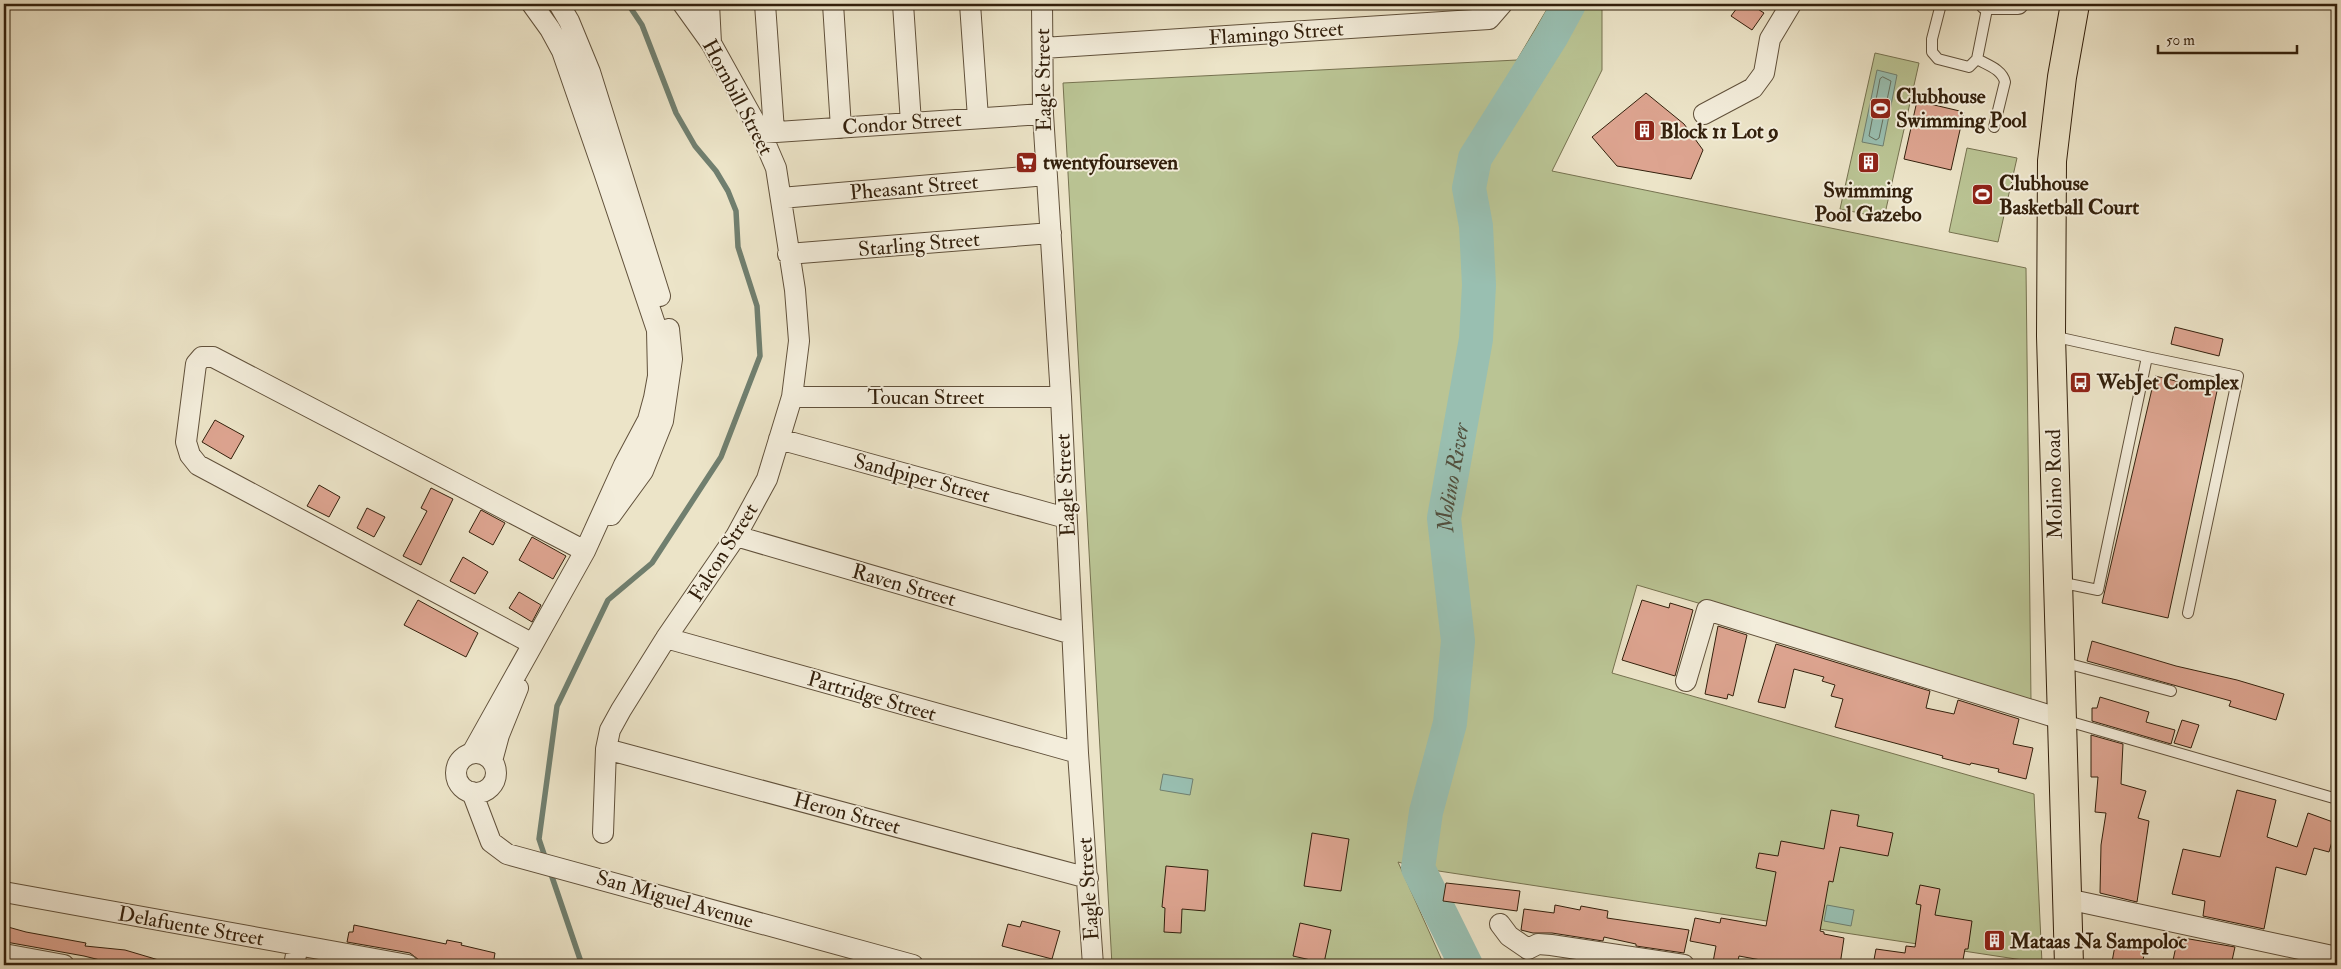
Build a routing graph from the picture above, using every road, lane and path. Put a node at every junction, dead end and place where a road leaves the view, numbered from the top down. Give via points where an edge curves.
1 (532, 4) edge
2 (559, 4) edge
3 (683, 4) edge
4 (708, 4) edge
5 (765, 4) edge
6 (833, 4) edge
7 (903, 4) edge
8 (970, 4) edge
9 (1042, 4) edge
10 (1502, 4) edge
11 (1791, 4) edge
12 (1941, 4) edge
13 (1987, 4) edge
14 (2018, 4) edge
15 (2075, 4) edge
16 (711, 43) junction
17 (1043, 48) junction
18 (1977, 59) junction
19 (1043, 114) junction
20 (1704, 114) dead end
21 (978, 118) junction
22 (911, 123) junction
23 (1994, 127) dead end
24 (841, 128) junction
25 (768, 132) junction
26 (1046, 176) junction
27 (781, 198) junction
28 (1051, 233) junction
29 (788, 254) junction
30 (2051, 336) junction
31 (2147, 357) junction
32 (792, 397) junction
33 (1060, 397) junction
34 (779, 439) junction
35 (1066, 518) junction
36 (736, 536) junction
37 (585, 551) junction
38 (2057, 581) junction
39 (2188, 613) dead end
40 (1072, 634) junction
41 (666, 638) junction
42 (533, 644) junction
43 (2059, 661) junction
44 (1686, 681) dead end
45 (2171, 691) dead end
46 (2061, 719) junction
47 (606, 748) junction
48 (1078, 753) junction
49 (472, 754) junction
50 (492, 761) junction
51 (472, 792) junction
52 (2337, 798) edge
53 (602, 833) dead end
54 (1088, 878) junction
55 (4, 892) edge
56 (2068, 899) junction
57 (1500, 924) dead end
58 (298, 946) junction
59 (4, 954) edge
60 (1527, 957) edge
61 (2337, 957) edge
62 (64, 965) edge
63 (294, 965) edge
64 (408, 965) edge
65 (913, 965) edge
66 (1093, 965) edge
67 (1684, 965) edge
68 (2069, 965) edge

1 - 37 street via 562,51 657,330 658,376 648,420
2 - 37 street via 593,81 668,324 672,359 662,421 643,471
3 - 16 street, Hornbill Street
4 - 16 street
5 - 25 street
6 - 24 street
7 - 22 street
8 - 21 street
9 - 17 street, Eagle Street
10 - 17 street, Flamingo Street via 1489,19
11 - 20 street via 1770,39 1764,73 1753,88
12 - 18 lane via 1932,52 1938,58 1969,67
13 - 14 street
13 - 18 lane
15 - 30 main road, Molino Road via 2052,162
16 - 25 street, Hornbill Street
17 - 19 street, Eagle Street
18 - 23 lane via 2004,77
19 - 21 street, Condor Street
19 - 26 street, Eagle Street
21 - 22 street, Condor Street
22 - 24 street, Condor Street
24 - 25 street, Condor Street
25 - 27 street, Hornbill Street
26 - 27 street, Pheasant Street
26 - 28 street, Eagle Street
27 - 29 street, Hornbill Street
28 - 29 street, Starling Street
28 - 33 street, Eagle Street
29 - 32 street, Falcon Street via 799,342
30 - 31 lane
30 - 38 main road, Molino Road
31 - 38 lane via 2098,590
31 - 39 lane via 2238,376
32 - 33 street, Toucan Street
32 - 34 street, Falcon Street
33 - 35 street, Eagle Street
34 - 35 street, Sandpiper Street
34 - 36 street, Falcon Street via 767,479
35 - 40 street, Eagle Street
36 - 40 street, Raven Street
36 - 41 street, Falcon Street
37 - 42 street
37 - 42 street via 212,357 202,357 196,364 186,442 198,465
38 - 43 main road, Molino Road
40 - 48 street, Eagle Street
41 - 47 street, Falcon Street via 610,730
41 - 48 street, Partridge Street
42 - 49 street
42 - 50 street
43 - 45 lane
43 - 46 main road, Molino Road
44 - 46 street via 1707,610
46 - 52 lane
46 - 56 main road, Molino Road
47 - 53 street, Falcon Street
47 - 54 street, Heron Street
48 - 54 street, Eagle Street
49 - 50 street via 486,756
49 - 51 street via 460,760 456,773 460,785
50 - 51 street via 494,781 485,790
51 - 65 street, San Miguel Avenue via 491,842 506,854
54 - 66 street, Eagle Street
55 - 58 street, Delafuente Street
56 - 61 street
56 - 68 main road, Molino Road
57 - 60 street
58 - 63 street
58 - 64 street, Delafuente Street
59 - 62 street
60 - 67 street via 1538,944

